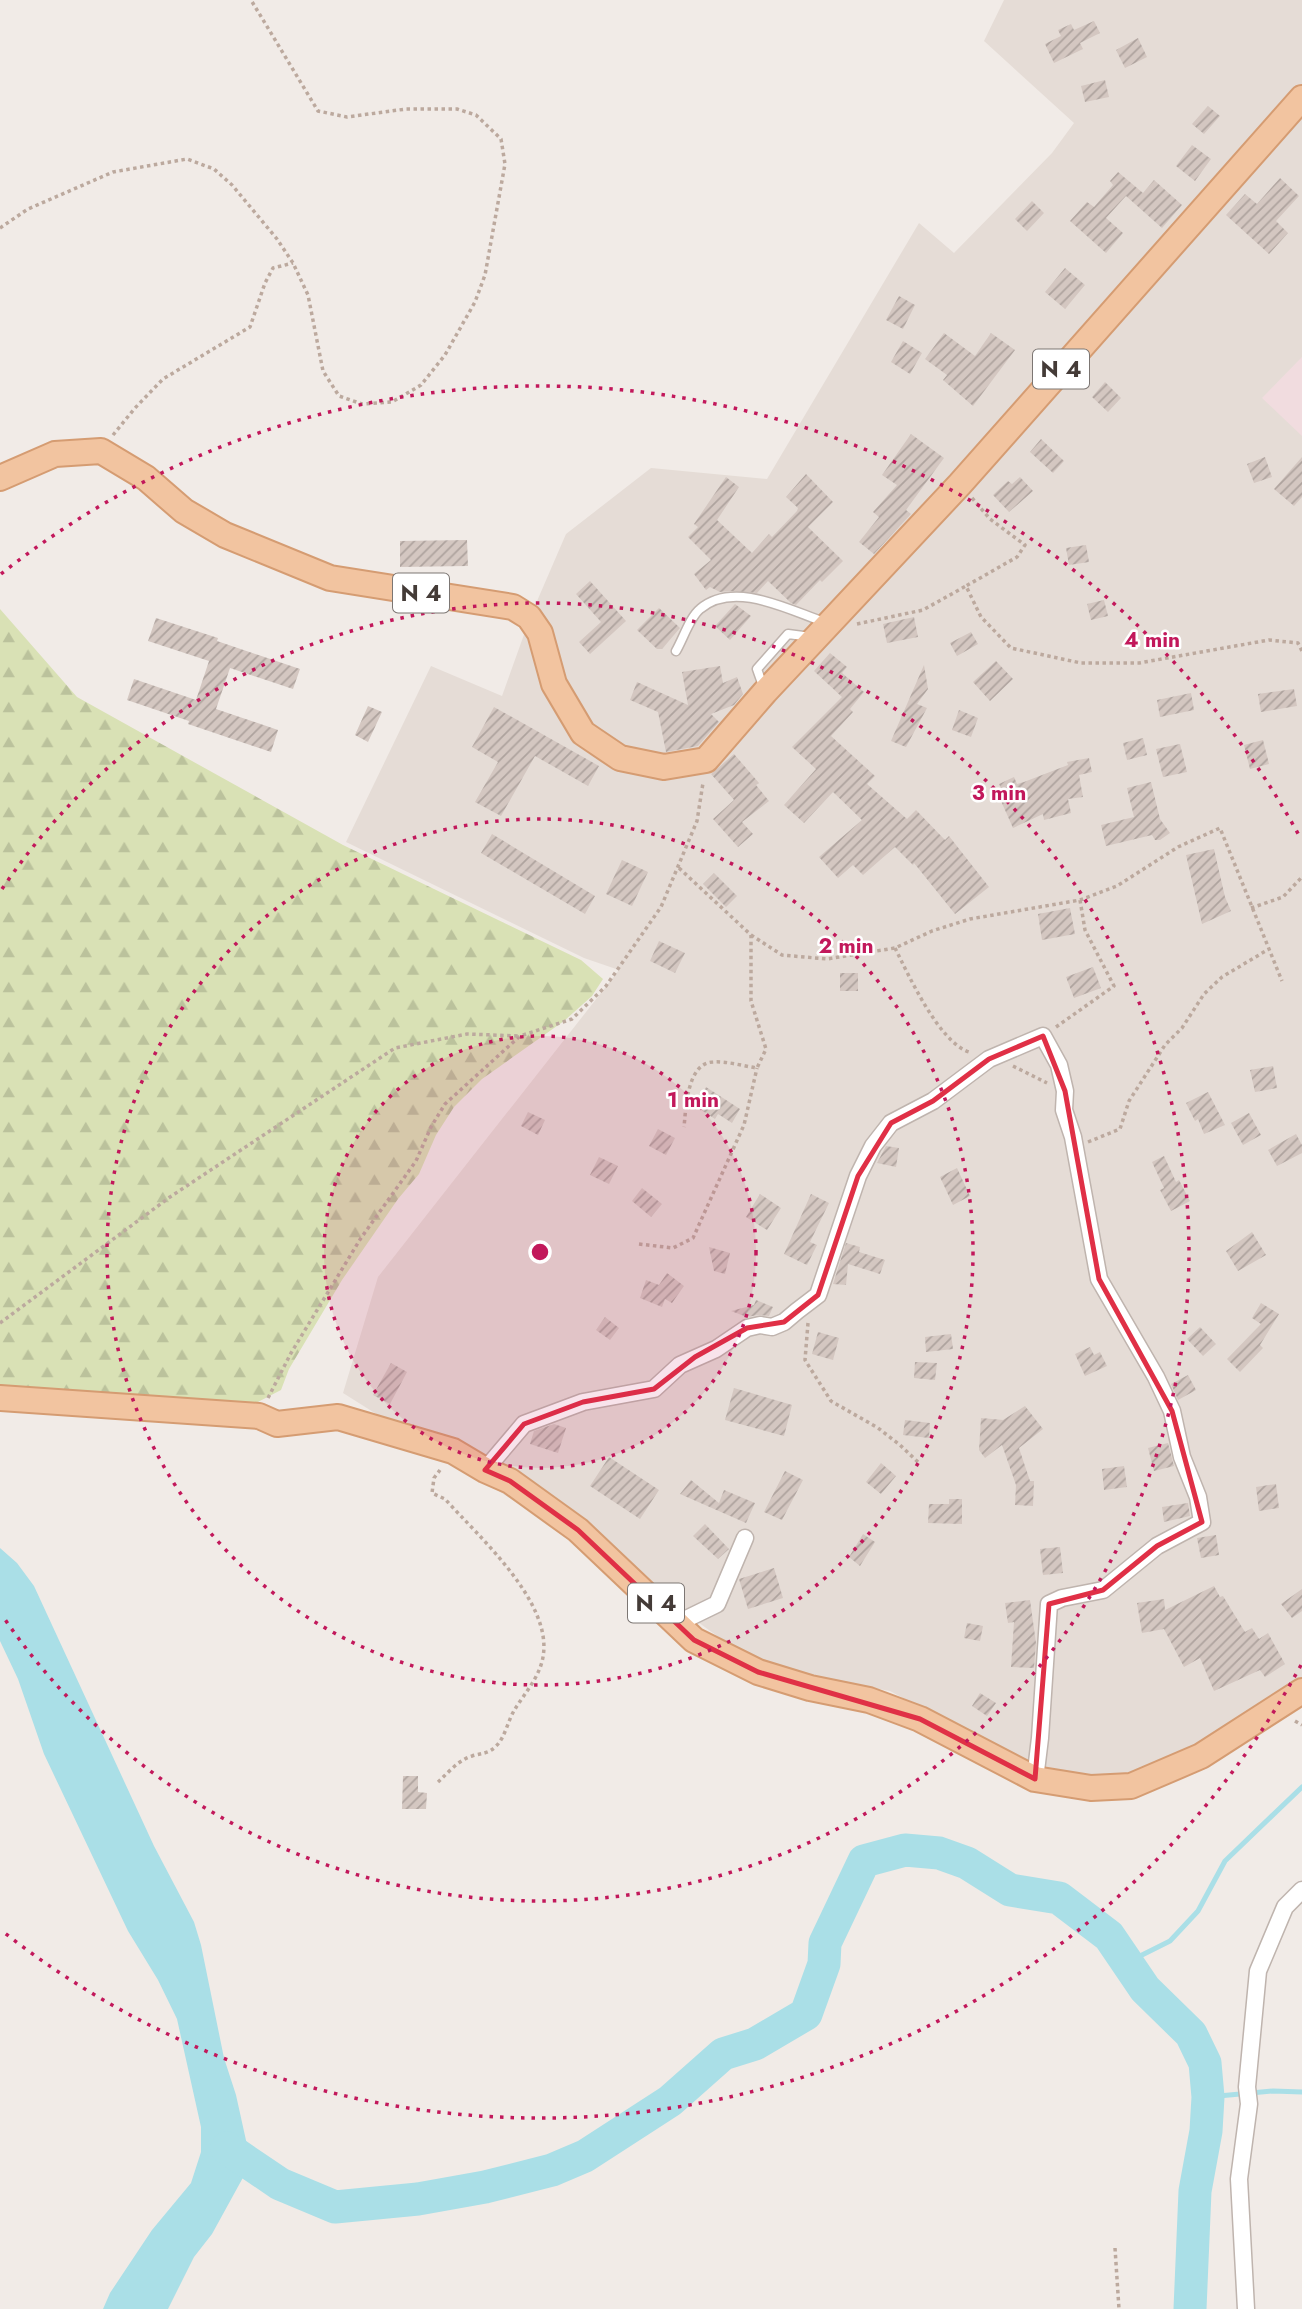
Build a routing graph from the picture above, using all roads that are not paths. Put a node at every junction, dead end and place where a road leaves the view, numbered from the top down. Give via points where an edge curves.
1 (1302, 98) edge
2 (0, 478) edge
3 (833, 629) junction
4 (676, 651) dead end
5 (0, 1398) edge
6 (485, 1470) junction
7 (745, 1538) dead end
8 (677, 1623) junction
9 (1302, 1691) edge
10 (1035, 1779) junction
11 (1302, 1890) edge
12 (1246, 2309) edge

1 - 3 main road, N 4
2 - 3 main road, N 4 via 55,454 101,451 225,535 330,578 513,607 529,617 540,633 554,684 583,733 620,758 664,767 706,760 765,692
3 - 4 lane via 742,596 715,600 699,610
5 - 6 main road, N 4 via 258,1416 277,1424 338,1417 453,1451
6 - 8 main road, N 4 via 510,1481 578,1530
6 - 10 street via 524,1424 583,1402 654,1389 680,1365 747,1328 784,1322 818,1295 858,1176 891,1123 933,1101 989,1059 1043,1036 1059,1065 1065,1091 1064,1110 1099,1279 1172,1411 1202,1522 1157,1546 1103,1590 1049,1604
7 - 8 street via 717,1604
8 - 10 main road, N 4 via 694,1640 758,1672 869,1700 920,1719
9 - 10 main road, N 4 via 1201,1756 1132,1786 1091,1788
11 - 12 street via 1285,1907 1258,1971 1239,2179

